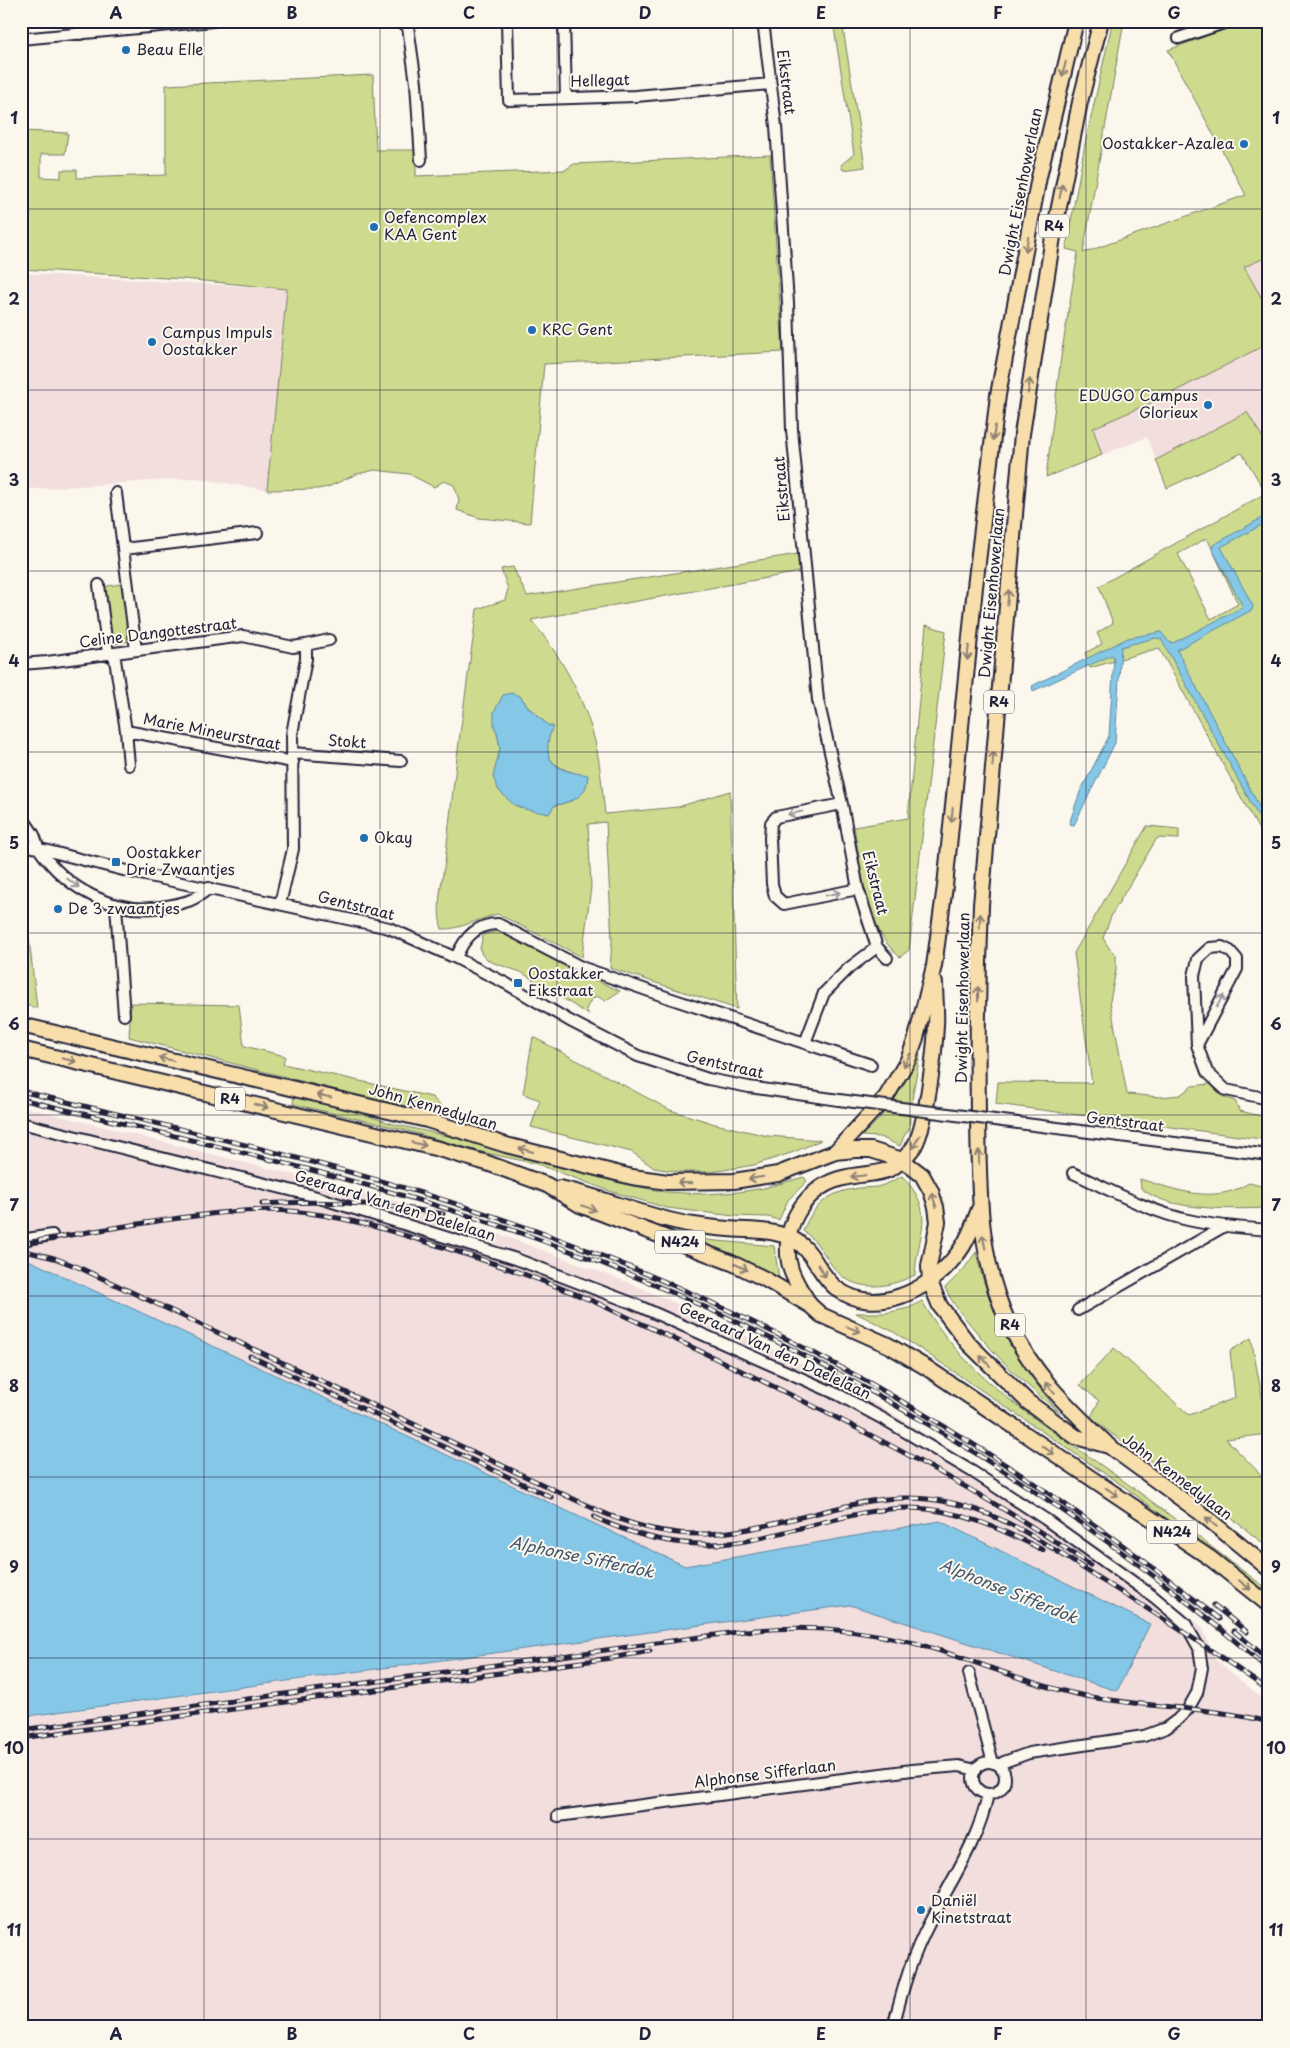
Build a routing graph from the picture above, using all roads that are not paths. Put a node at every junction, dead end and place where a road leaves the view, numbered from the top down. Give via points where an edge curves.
1 (80, 21) edge
2 (212, 21) edge
3 (400, 21) edge
4 (507, 21) edge
5 (564, 21) edge
6 (763, 21) edge
7 (1076, 21) edge
8 (1101, 21) edge
9 (1230, 21) edge
10 (81, 34) junction
11 (1179, 38) dead end
12 (21, 39) edge
13 (771, 84) junction
14 (566, 98) junction
15 (421, 160) dead end
16 (116, 493) dead end
17 (257, 533) dead end
18 (124, 549) junction
19 (99, 585) dead end
20 (328, 640) dead end
21 (306, 645) junction
22 (136, 650) junction
23 (111, 654) junction
24 (21, 664) edge
25 (126, 731) junction
26 (292, 758) junction
27 (400, 760) dead end
28 (129, 765) dead end
29 (842, 804) junction
30 (21, 816) edge
31 (21, 844) edge
32 (39, 848) junction
33 (209, 888) junction
34 (858, 888) junction
35 (280, 904) junction
36 (116, 906) junction
37 (877, 947) junction
38 (456, 958) junction
39 (887, 958) dead end
40 (934, 966) junction
41 (124, 1015) dead end
42 (21, 1025) edge
43 (804, 1042) junction
44 (1197, 1045) junction
45 (21, 1049) edge
46 (871, 1064) dead end
47 (1269, 1099) edge
48 (21, 1123) edge
49 (835, 1152) junction
50 (1269, 1156) edge
51 (902, 1160) junction
52 (1073, 1173) dead end
53 (547, 1185) junction
54 (980, 1205) junction
55 (1223, 1227) junction
56 (1269, 1230) edge
57 (52, 1235) dead end
58 (789, 1237) junction
59 (21, 1240) edge
60 (930, 1282) junction
61 (810, 1306) junction
62 (1078, 1310) dead end
63 (1109, 1446) junction
64 (1269, 1569) edge
65 (1269, 1605) edge
66 (969, 1673) dead end
67 (996, 1764) junction
68 (976, 1770) junction
69 (988, 1794) junction
70 (558, 1816) dead end
71 (893, 2027) edge

1 - 10 street
2 - 10 street
3 - 15 street via 408,27 416,83
4 - 14 street, Hellegat via 509,100
5 - 14 street
6 - 13 street, Eikstraat
7 -> 40 highway, Dwight Eisenhowerlaan / R4 via 1039,178 998,395
54 -> 8 highway, Dwight Eisenhowerlaan / R4 via 978,970 1022,434 1052,236
9 - 11 street
10 - 12 street
13 - 14 street, Hellegat via 636,96
13 - 29 street, Eikstraat via 788,303 792,430 813,660 818,700
16 - 18 street
17 - 18 street
18 - 22 street
19 - 23 street, Marie Mineurstraat
20 - 21 street, Celine Dangottestraat
21 - 22 street, Celine Dangottestraat via 293,647 243,636
21 - 26 street via 292,734
22 - 23 street, Celine Dangottestraat
23 - 24 street, Celine Dangottestraat
23 - 25 street, Marie Mineurstraat
25 - 26 street, Marie Mineurstraat
25 - 28 street, Marie Mineurstraat
26 - 27 street, Stokt
26 - 35 street via 293,849
29 - 34 street, Eikstraat
29 -> 34 street via 776,817 770,838 772,884 775,896 784,904
30 - 32 street via 34,834
31 - 32 street, Gentstraat
32 - 33 street, Gentstraat
32 -> 36 street via 72,883 93,897
33 - 35 street, Gentstraat
33 - 36 street via 197,899 182,903 149,909
34 - 37 street, Eikstraat
35 - 38 street, Gentstraat via 389,928
36 - 41 street
37 - 39 street, Eikstraat
37 - 43 street via 834,981 824,993
38 - 43 street via 460,947 474,931 486,924 498,924 581,967
38 - 50 street, Gentstraat, bridge via 638,1056 708,1079 839,1100
40 -> 49 highway, John Kennedylaan / R4 via 908,1060 886,1097
40 -> 51 highway, N424 via 936,1025 926,1099 920,1134
49 -> 42 highway, John Kennedylaan / R4 via 778,1174 734,1182 668,1182 632,1177 427,1120
43 - 46 street
44 -> 44 street via 1237,969 1237,959 1222,947 1210,948 1198,959 1194,976
44 - 47 street via 1207,1072 1226,1090
45 -> 53 highway, R4 via 439,1149
48 - 67 street, Geeraard Van den Daelelaan via 310,1195 516,1259 632,1303 839,1395 887,1421 1052,1523 1154,1597 1185,1624 1199,1648 1201,1673 1193,1701 1178,1720 1144,1736 1029,1752
49 - 51 highway, John Kennedylaan / R4 via 871,1150
51 -> 58 highway, N424 via 882,1173 840,1179 812,1193 796,1216
60 -> 51 highway, John Kennedylaan / R4 via 929,1266 938,1222 936,1207 922,1175
52 - 55 street via 1156,1209 1187,1220
53 - 58 highway, Dwight Eisenhowerlaan / R4 via 656,1217
53 -> 61 highway, N424 via 580,1205 732,1262
54 - 60 highway, Dwight Eisenhowerlaan / R4 via 965,1243 946,1268
63 -> 54 highway, Dwight Eisenhowerlaan / R4 via 1039,1375 1009,1324 988,1264
55 - 56 street
55 - 62 street
57 - 59 street
58 -> 60 highway, Dwight Eisenhowerlaan / R4 via 802,1244 836,1288 856,1298 878,1301 894,1298
58 - 61 highway, N424 via 790,1268
63 -> 60 highway, John Kennedylaan / R4 via 1076,1437 1028,1402 968,1343 940,1306
61 -> 65 highway, N424 via 928,1368 1210,1558
64 -> 63 highway, John Kennedylaan / N424 via 1202,1514
66 - 67 street
67 - 68 street via 983,1764
67 - 69 street via 1004,1773 1004,1782 998,1791
68 - 69 street via 975,1786
68 - 70 street, Alphonse Sifferlaan via 959,1766 912,1770
69 - 71 street via 985,1810 964,1858 923,1936 905,1982

